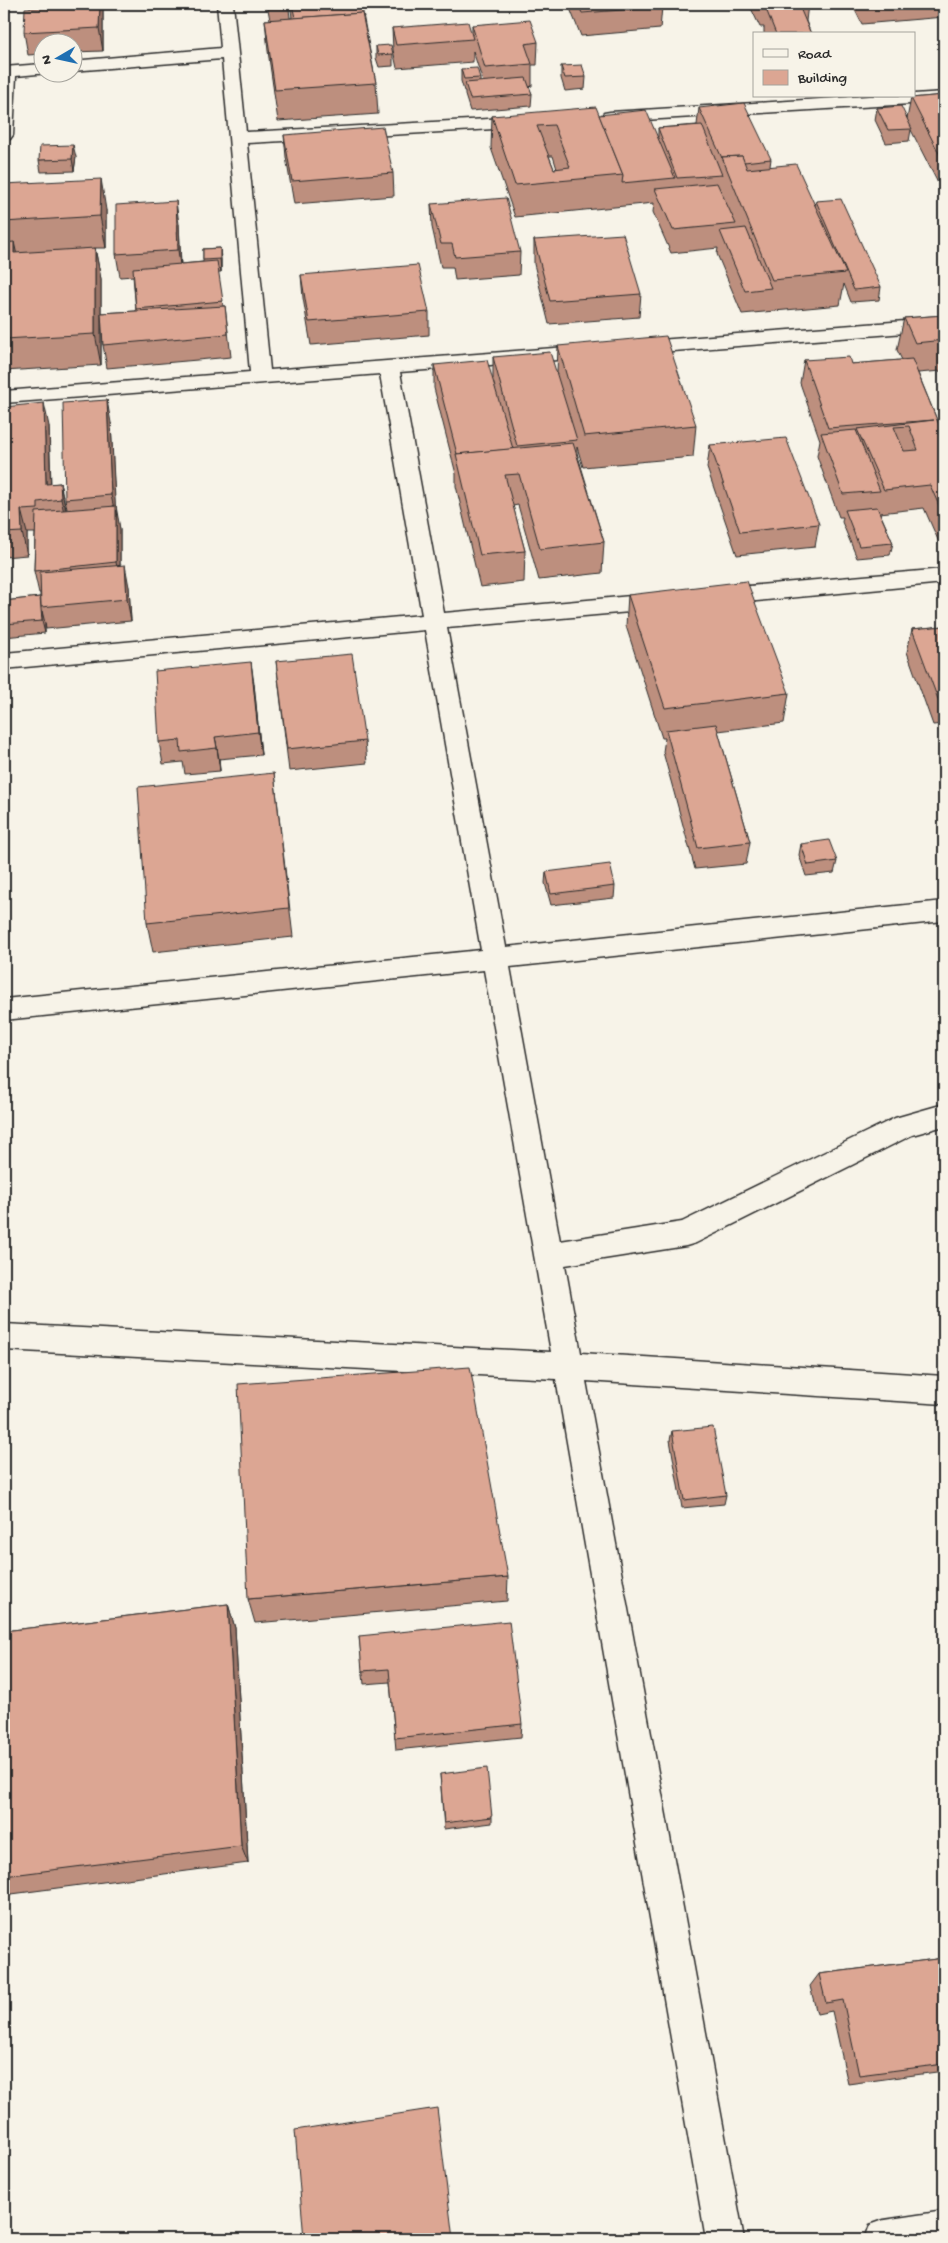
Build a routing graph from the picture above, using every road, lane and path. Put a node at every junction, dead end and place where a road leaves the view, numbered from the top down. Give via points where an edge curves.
1 (225, 4) edge
2 (228, 53) junction
3 (82, 65) edge
4 (32, 70) edge
5 (6, 72) edge
6 (944, 97) edge
7 (594, 118) edge
8 (544, 121) edge
9 (4, 135) edge
10 (237, 138) junction
11 (944, 324) edge
12 (389, 367) junction
13 (261, 377) junction
14 (4, 397) edge
15 (944, 576) edge
16 (435, 622) junction
17 (4, 661) edge
18 (944, 911) edge
19 (495, 958) junction
20 (4, 1010) edge
21 (944, 1115) edge
22 (549, 1255) junction
23 (4, 1337) edge
24 (568, 1366) junction
25 (944, 1390) edge
26 (944, 2230) edge
27 (725, 2239) edge
28 (884, 2239) edge

1 - 2 street
2 - 3 street
2 - 10 street
4 - 5 street
5 - 9 street
6 - 7 street
8 - 10 street
10 - 13 street
11 - 12 street
12 - 13 street
12 - 16 street
13 - 14 street
15 - 16 street
16 - 17 street
16 - 19 street
18 - 19 street
19 - 20 street
19 - 22 street
21 - 22 street via 905,1126 686,1234
22 - 24 street
23 - 24 street
24 - 25 street
24 - 27 street
26 - 28 street

